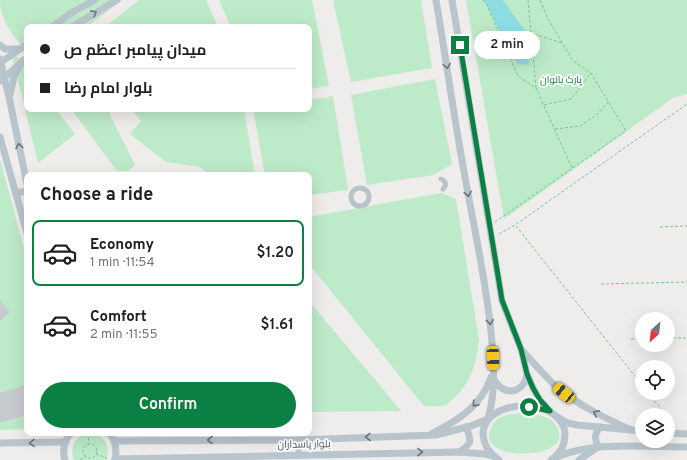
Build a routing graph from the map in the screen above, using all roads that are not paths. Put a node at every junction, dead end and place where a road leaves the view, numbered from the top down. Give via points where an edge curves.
1 (95, 0) edge
2 (117, 0) edge
3 (436, 0) edge
4 (452, 0) edge
5 (56, 24) edge
6 (77, 24) edge
7 (0, 45) edge
8 (24, 46) edge
9 (20, 49) junction
10 (24, 60) edge
11 (0, 61) edge
12 (2, 78) edge
13 (9, 97) junction
14 (0, 137) edge
15 (25, 172) edge
16 (441, 179) dead end
17 (443, 189) dead end
18 (24, 191) edge
19 (16, 193) junction
20 (24, 222) edge
21 (521, 349) junction
22 (493, 373) junction
23 (527, 374) junction
24 (550, 411) junction
25 (559, 418) junction
26 (488, 419) junction
27 (466, 427) junction
28 (600, 427) junction
29 (631, 430) junction
30 (635, 430) edge
31 (675, 433) edge
32 (687, 434) edge
33 (428, 435) junction
34 (68, 436) edge
35 (111, 436) edge
36 (298, 440) junction
37 (65, 442) junction
38 (115, 442) junction
39 (0, 443) edge
40 (598, 447) junction
41 (687, 447) edge
42 (459, 452) junction
43 (299, 456) junction
44 (234, 458) edge
45 (496, 458) edge
46 (65, 460) edge
47 (115, 460) edge
48 (552, 460) edge
49 (579, 460) edge

1 - 5 main road
6 -> 2 main road
3 -> 22 main road via 488,298
4 - 21 main road via 502,300
7 - 9 main road via 6,49
8 - 9 main road
9 - 11 main road
10 - 12 main road
10 - 13 main road via 14,77
11 - 12 main road
12 - 13 main road
15 -> 13 main road
14 - 19 main road
16 - 17 street via 446,183
18 - 19 main road
19 - 20 main road
21 - 23 main road
29 -> 21 main road via 572,399 556,387
22 - 23 main road via 497,385 510,391 520,388
22 - 26 main road via 492,405
22 -> 33 main road via 473,407
23 - 24 main road via 540,400
24 - 25 main road
24 - 26 main road, بلوار پاسداران via 518,407 497,412
25 - 28 main road via 577,425
25 - 48 main road via 564,429 565,441 561,452
26 - 27 main road, بلوار پاسداران
26 - 45 main road via 483,430 484,442 489,453
27 - 33 main road, بلوار پاسداران
27 - 42 main road via 470,443
28 - 29 main road
28 - 40 main road via 595,437
29 - 30 main road
31 - 32 main road
33 -> 36 main road, بلوار پاسداران
34 - 37 main road
35 - 38 main road
36 -> 38 main road, بلوار پاسداران
36 - 43 street
37 -> 39 main road
37 - 46 main road
38 - 47 main road
40 - 41 main road
40 - 48 main road via 570,452
40 - 49 main road
43 -> 42 main road, بلوار پاسداران
42 - 45 main road, بلوار پاسداران via 485,454
43 - 44 main road, بلوار پاسداران
44 - 47 main road, بلوار پاسداران

